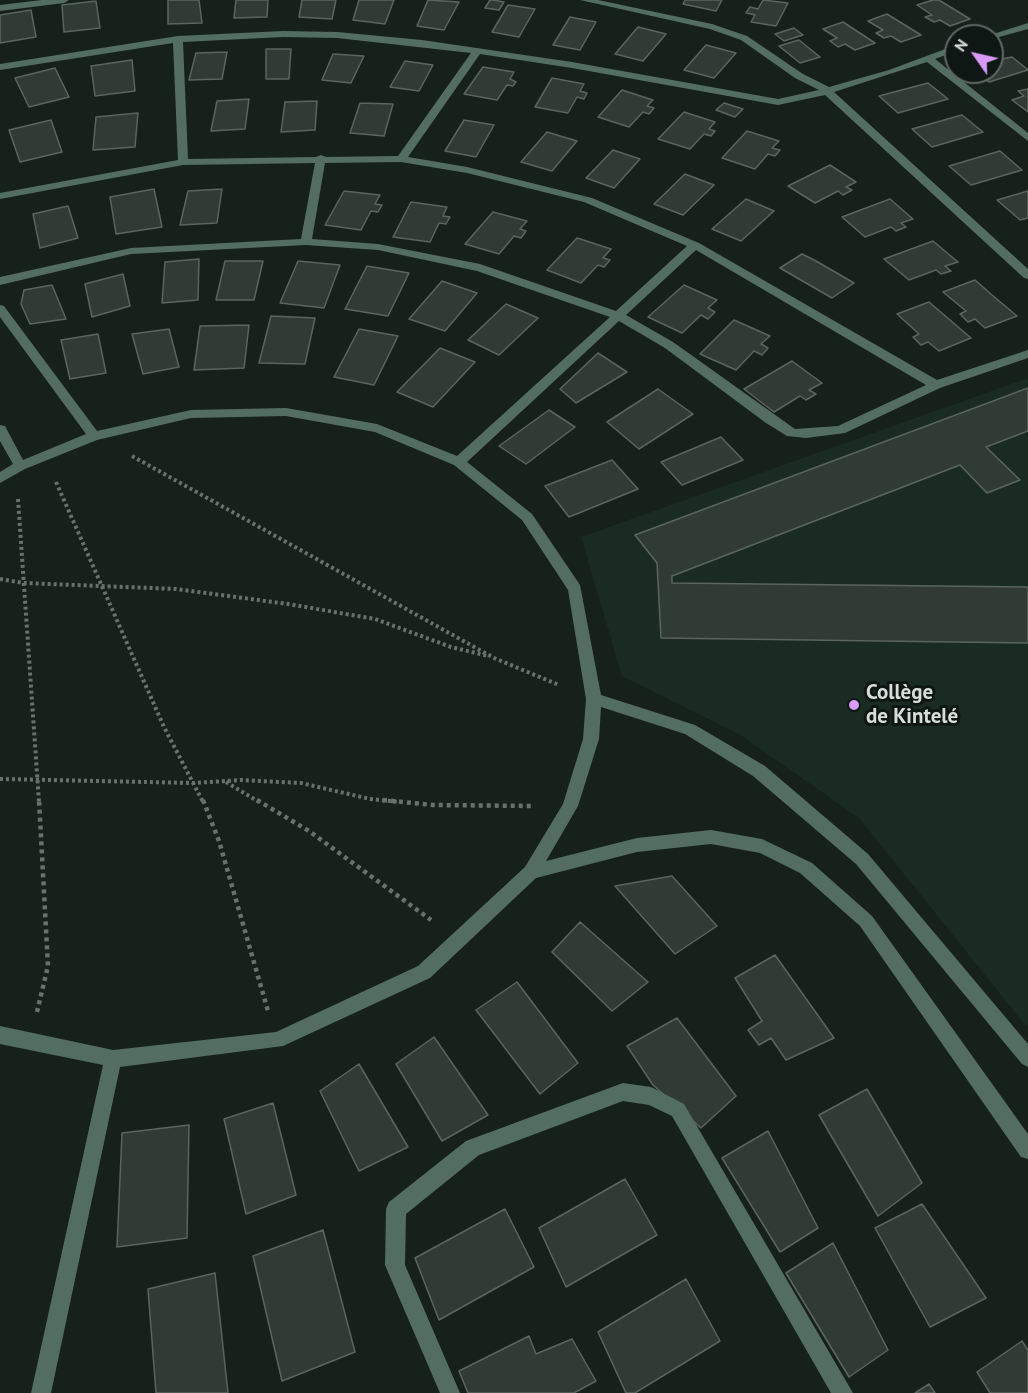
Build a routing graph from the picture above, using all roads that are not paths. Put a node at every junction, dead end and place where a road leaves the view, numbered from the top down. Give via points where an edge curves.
1 (64, 0) edge
2 (585, 0) edge
3 (0, 8) edge
4 (1028, 26) edge
5 (1004, 33) edge
6 (178, 39) junction
7 (477, 51) junction
8 (944, 52) edge
9 (927, 58) junction
10 (0, 67) edge
11 (826, 90) junction
12 (1028, 138) edge
13 (321, 158) junction
14 (401, 159) junction
15 (183, 162) junction
16 (0, 196) edge
17 (306, 242) junction
18 (695, 245) junction
19 (1028, 275) edge
20 (0, 281) edge
21 (0, 309) edge
22 (619, 316) junction
23 (1028, 354) edge
24 (936, 385) junction
25 (0, 429) edge
26 (94, 436) junction
27 (459, 462) junction
28 (20, 466) junction
29 (1, 477) edge
30 (594, 699) junction
31 (531, 872) junction
32 (0, 1035) edge
33 (1027, 1056) edge
34 (113, 1059) junction
35 (1028, 1150) edge
36 (41, 1393) edge
37 (450, 1393) edge
38 (843, 1393) edge

1 - 3 street
2 - 11 street via 712,27 744,38
4 - 5 street
6 - 7 street via 337,35
6 - 10 street
6 - 15 street
7 - 11 street via 756,100 778,102
7 - 14 street
8 - 9 street
9 - 11 street
9 - 12 street
11 - 19 street
13 - 14 street
13 - 15 street
13 - 17 street
14 - 18 street via 467,170 588,200
15 - 16 street
17 - 20 street via 131,251
17 - 22 street via 378,247 480,268
18 - 22 street
18 - 24 street
21 - 26 street
22 - 24 street via 669,345 792,433 840,430
22 - 27 street
23 - 24 street
25 - 28 street
26 - 27 street via 190,414 286,412 377,428
26 - 28 street
27 - 30 street via 527,516 575,589
28 - 29 street
30 - 31 street via 591,739 570,807
30 - 33 street via 690,729 759,771 862,859
31 - 34 street via 423,972 277,1040
31 - 35 street via 637,845 711,837 762,846 806,868 866,921
32 - 34 street
34 - 36 street
37 - 38 street via 395,1265 396,1209 473,1148 622,1092 651,1096 678,1110

